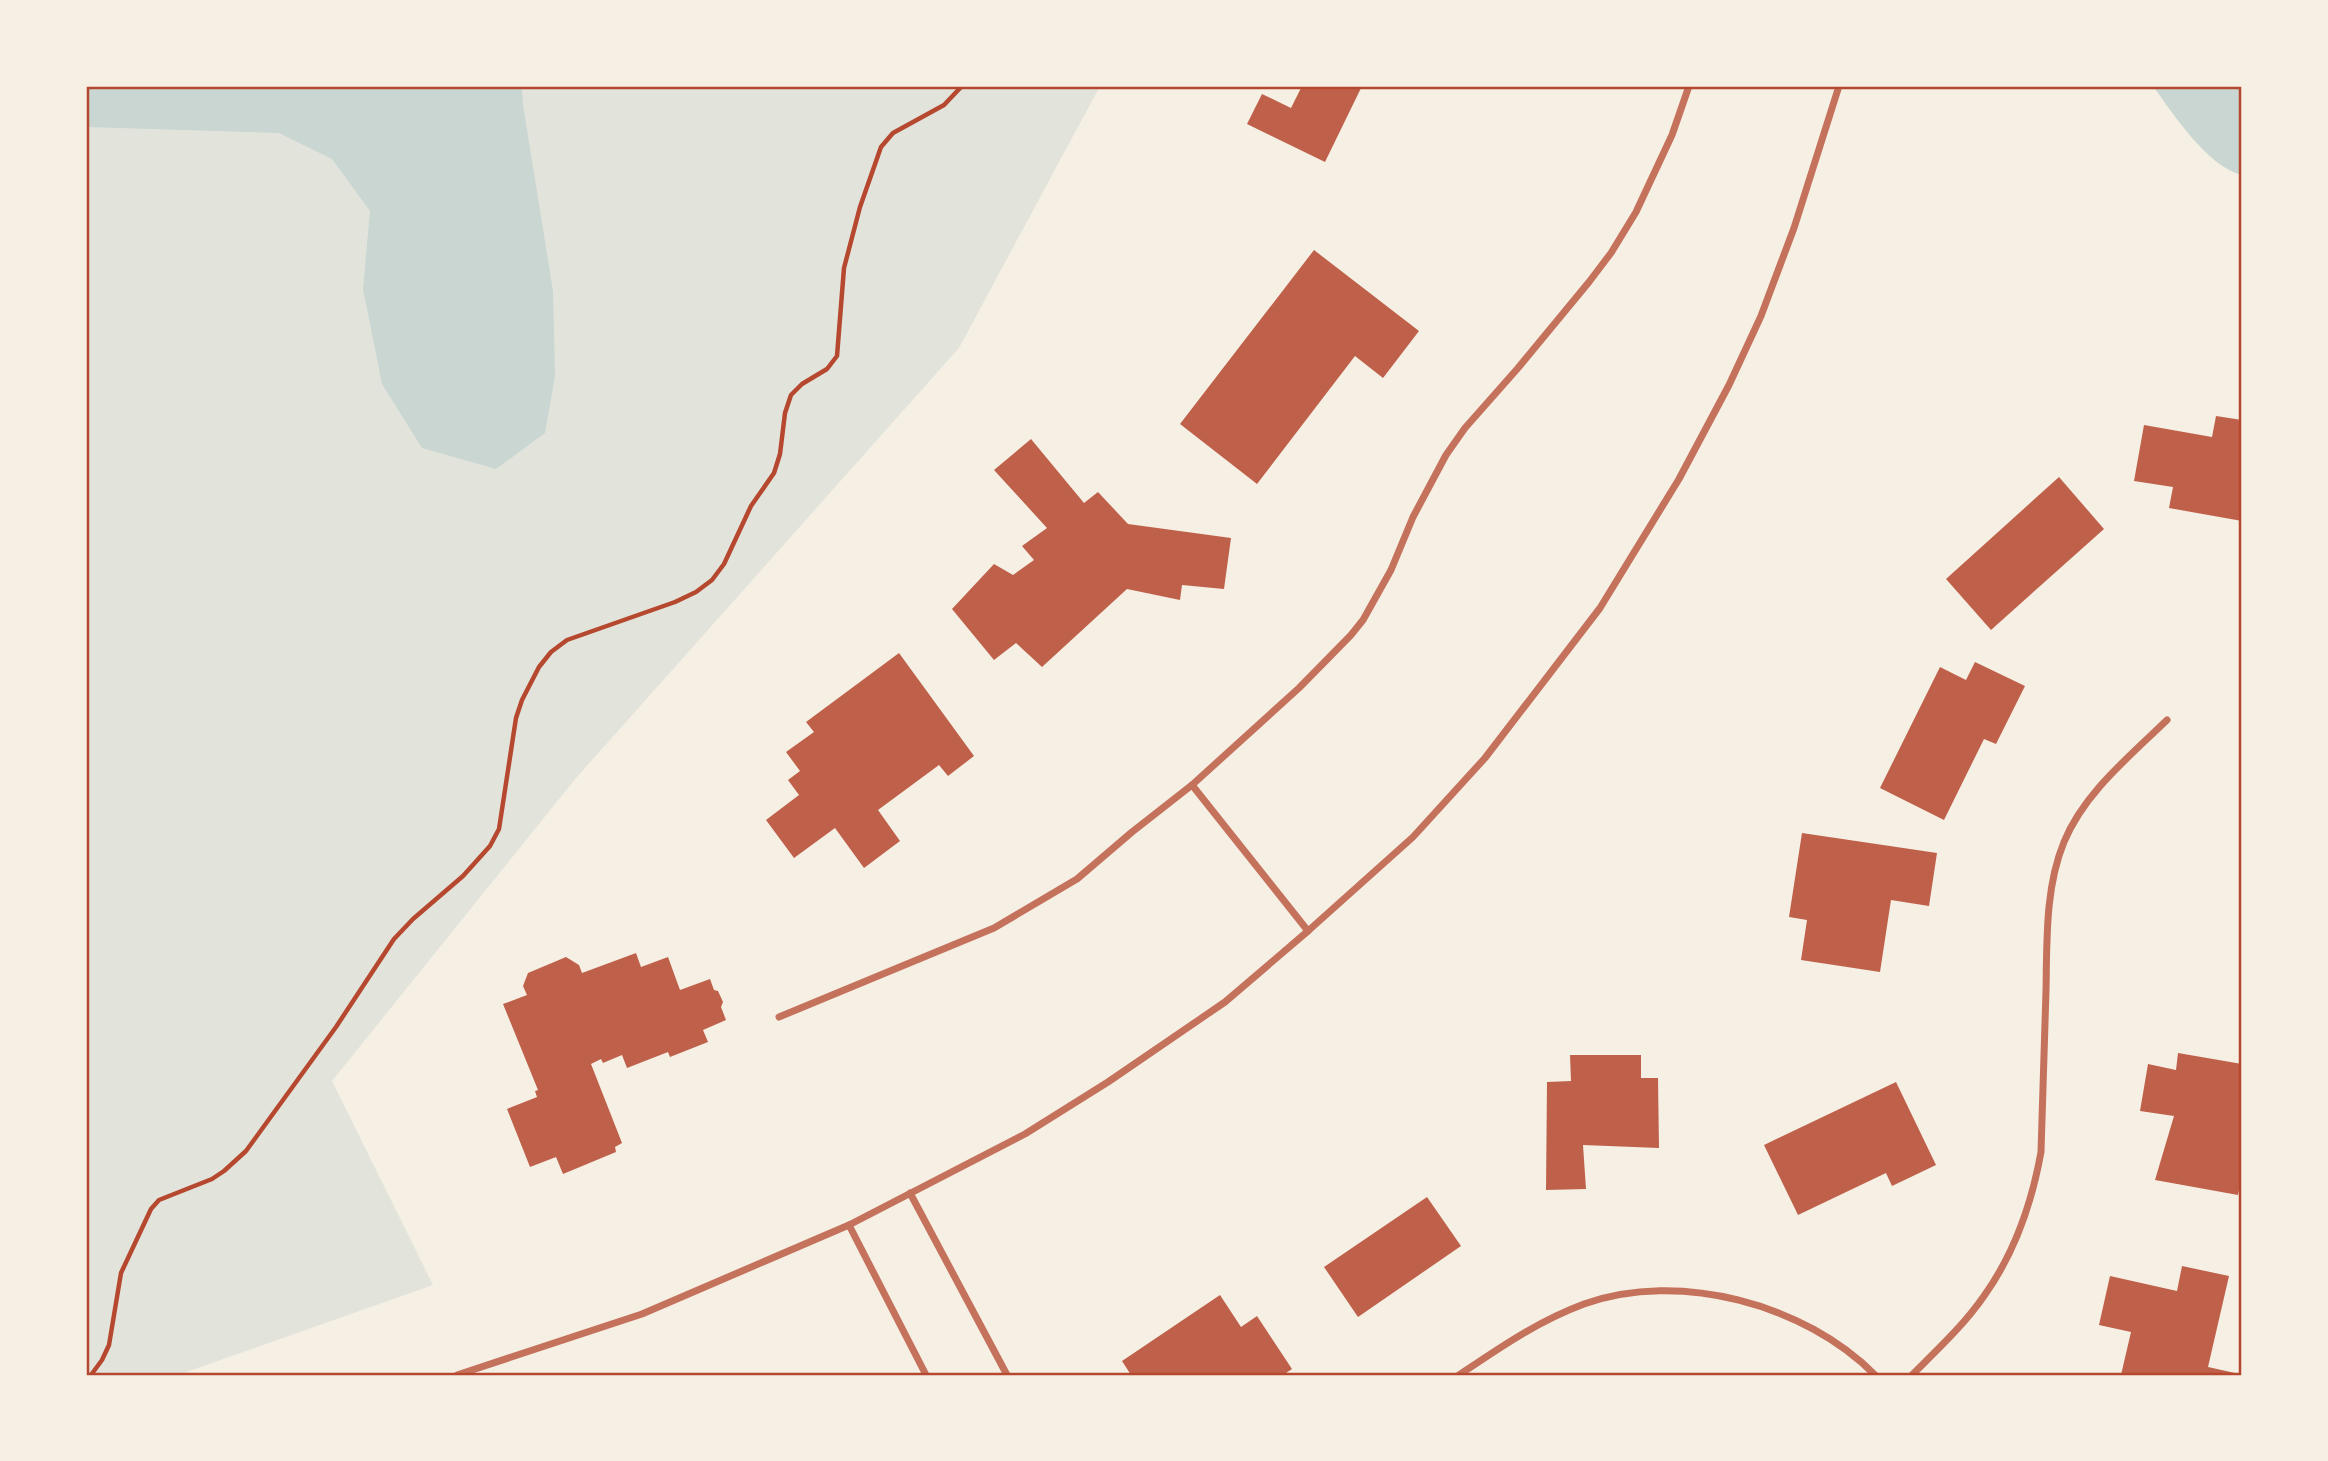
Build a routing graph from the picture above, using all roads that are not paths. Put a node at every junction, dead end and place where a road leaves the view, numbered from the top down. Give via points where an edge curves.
1 (1689, 86) edge
2 (1839, 86) edge
3 (2167, 720) dead end
4 (1192, 785) junction
5 (1308, 931) junction
6 (779, 1017) dead end
7 (910, 1193) junction
8 (849, 1225) junction
9 (457, 1375) edge
10 (926, 1375) edge
11 (1007, 1375) edge
12 (1459, 1375) edge
13 (1875, 1375) edge
14 (1912, 1375) edge

1 - 4 street via 1636,212 1589,282 1446,455 1363,620 1299,688
2 - 5 street via 1794,228 1756,328 1679,479 1600,608 1485,758 1413,836
3 - 14 street via 2108,778 2064,842 2048,917 2041,1152 2035,1185 2011,1250 1985,1296
4 - 5 street
4 - 6 street via 1077,880 993,928
5 - 7 street via 1225,1002 1108,1082 1025,1134
7 - 8 street
7 - 11 street
8 - 9 street via 642,1314
8 - 10 street
12 - 13 street via 1522,1332 1584,1304 1660,1291 1733,1297 1766,1308 1801,1323 1860,1360

